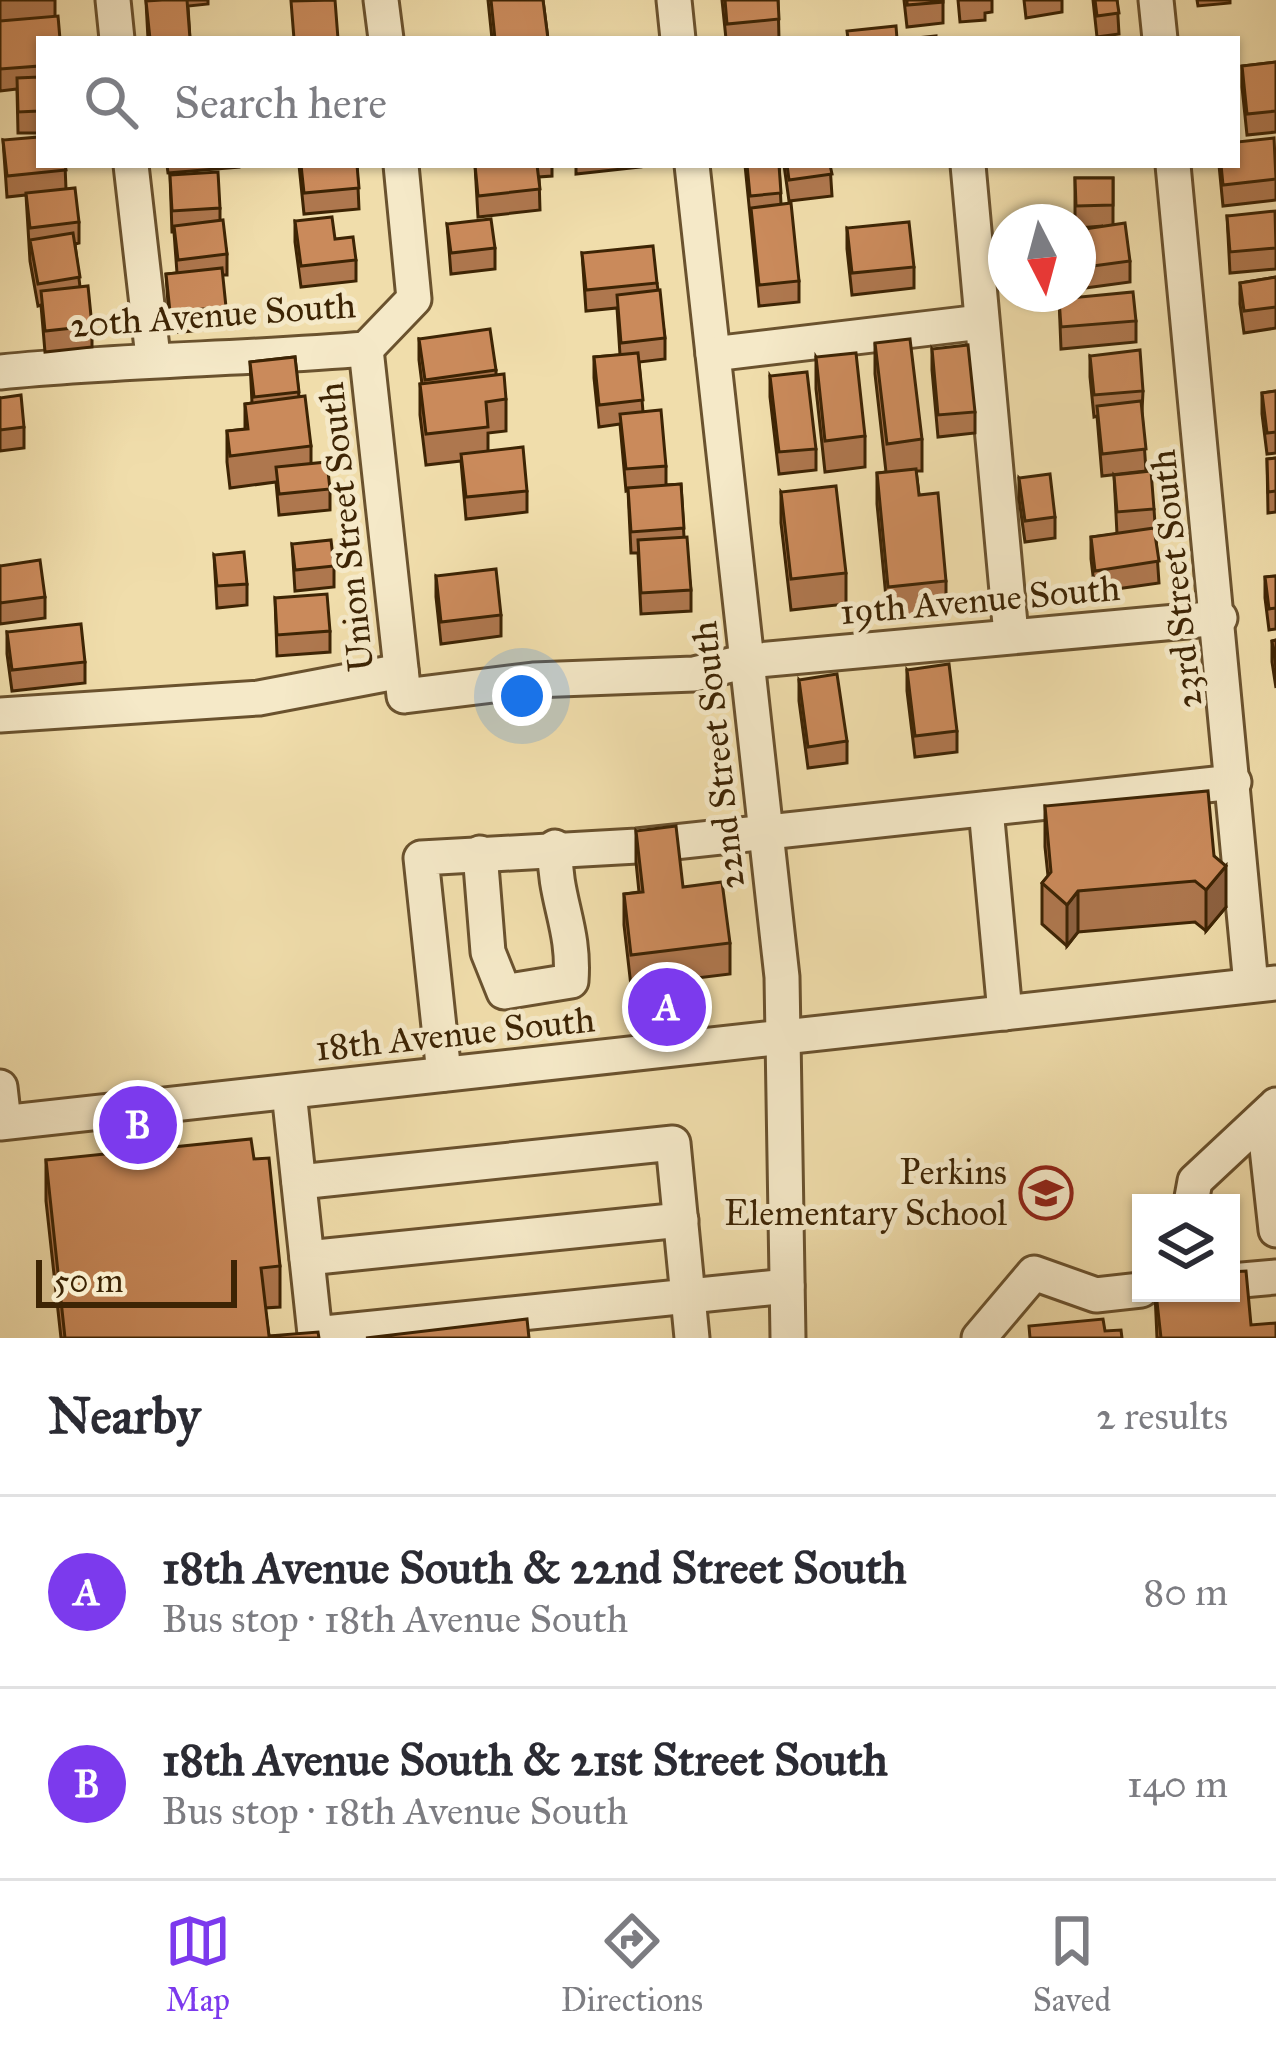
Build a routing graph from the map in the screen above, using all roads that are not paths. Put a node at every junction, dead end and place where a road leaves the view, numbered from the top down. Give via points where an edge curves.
1 (113, 0) edge
2 (381, 0) edge
3 (674, 0) edge
4 (1156, 0) edge
5 (117, 36) edge
6 (386, 36) edge
7 (679, 36) edge
8 (1160, 36) edge
9 (131, 168) edge
10 (401, 168) edge
11 (692, 168) edge
12 (968, 168) edge
13 (1173, 168) edge
14 (981, 322) junction
15 (366, 349) junction
16 (713, 354) junction
17 (153, 357) junction
18 (0, 372) edge
19 (1220, 618) junction
20 (1011, 635) junction
21 (747, 661) junction
22 (402, 684) junction
23 (0, 715) edge
24 (1234, 782) junction
25 (986, 809) junction
26 (766, 833) junction
27 (555, 847) junction
28 (480, 854) junction
29 (1264, 984) edge
30 (1005, 1012) junction
31 (782, 1037) junction
32 (444, 1074) junction
33 (0, 1087) edge
34 (289, 1092) junction
35 (1274, 1107) edge
36 (2, 1123) edge
37 (298, 1182) junction
38 (1193, 1194) edge
39 (681, 1220) junction
40 (1276, 1230) edge
41 (307, 1258) junction
42 (1276, 1276) edge
43 (1240, 1280) edge
44 (787, 1286) junction
45 (1132, 1292) edge
46 (688, 1297) junction
47 (545, 1325) edge
48 (692, 1338) edge
49 (788, 1338) edge
50 (980, 1338) edge

1 - 5 street
2 - 6 street
3 - 7 street
4 - 8 street
9 - 17 street
10 - 15 street, 20th Avenue South via 414,299
11 - 16 street, 22nd Street South
12 - 14 street
13 - 19 street, 23rd Street South
14 - 16 street
14 - 20 street
15 - 17 street, 20th Avenue South
15 - 22 street, Union Street South
16 - 21 street, 22nd Street South
17 - 18 street, 20th Avenue South
19 - 20 street, 19th Avenue South
19 - 24 street, 23rd Street South
20 - 21 street, 19th Avenue South
21 - 22 street, 19th Avenue South via 694,674
21 - 26 street, 22nd Street South
22 - 23 street, 19th Avenue South
24 - 25 street
24 - 29 street, 23rd Street South
25 - 26 street
25 - 30 street
26 - 27 street
26 - 31 street, 22nd Street South
27 - 28 street
27 - 28 street via 554,886 574,940 571,981 541,990 504,992 488,952
28 - 32 street via 421,858
29 - 30 street, 18th Avenue South
30 - 31 street, 18th Avenue South
31 - 32 street, 18th Avenue South
31 - 44 street, 22nd Street South
32 - 34 street, 18th Avenue South
33 - 36 street
34 - 36 street, 18th Avenue South
34 - 37 street
35 - 38 street via 1196,1181
35 - 40 street via 1267,1148
37 - 39 street via 673,1143
37 - 41 street
39 - 41 street
39 - 46 street
41 - 47 street via 315,1334
42 - 43 street
44 - 46 street
44 - 49 street, 22nd Street South
45 - 50 street via 1096,1295 1034,1274
46 - 47 street
46 - 48 street

